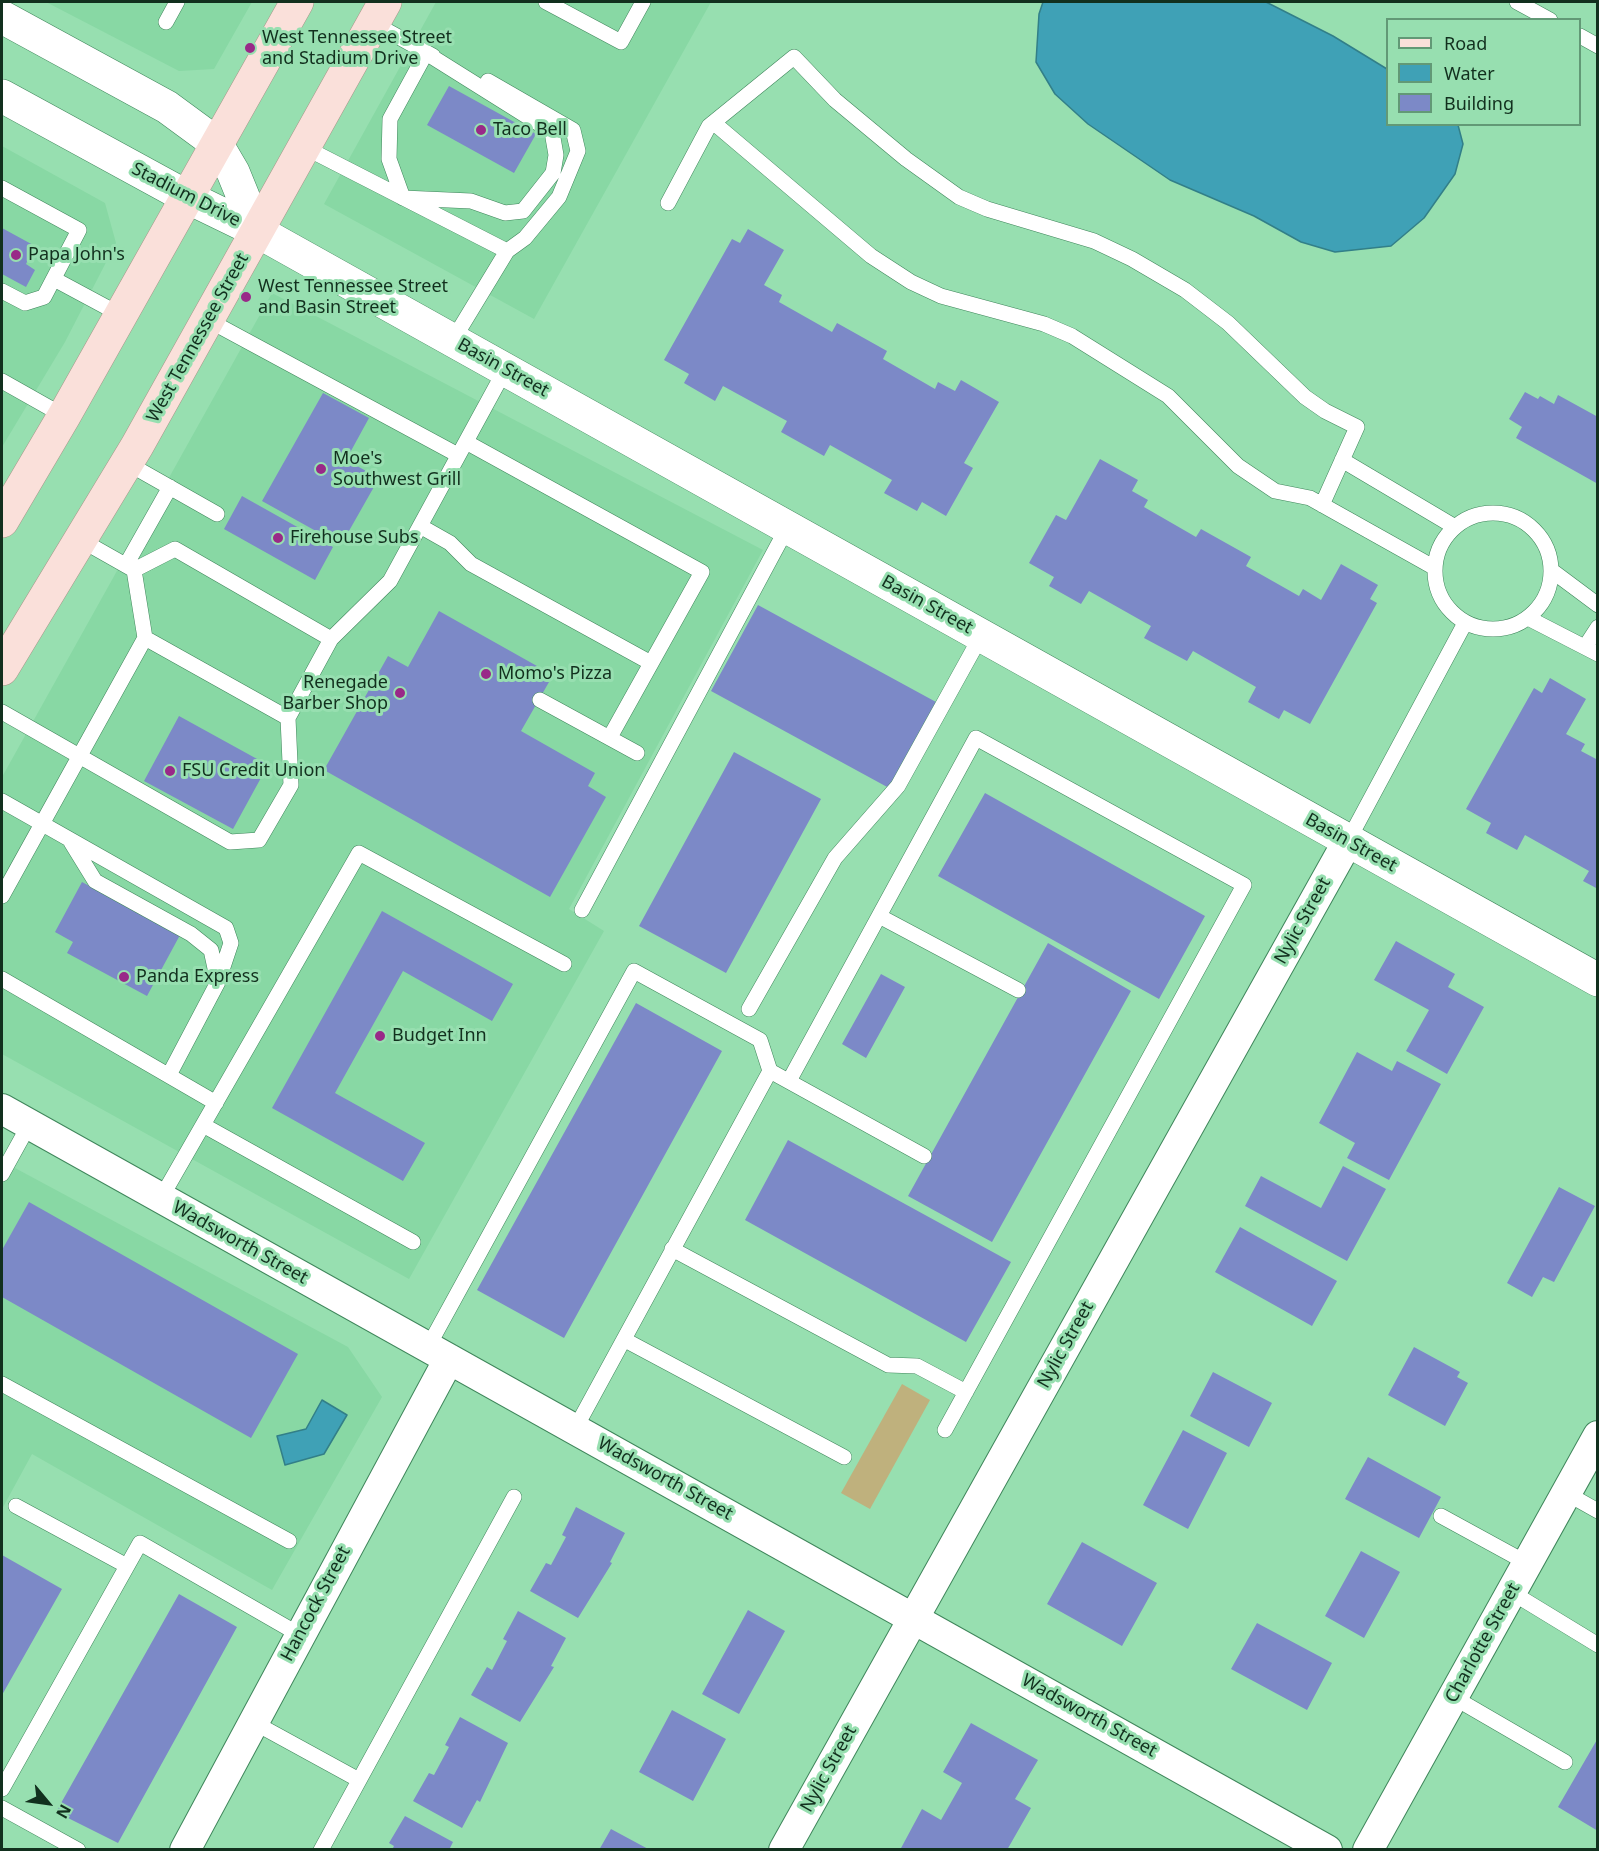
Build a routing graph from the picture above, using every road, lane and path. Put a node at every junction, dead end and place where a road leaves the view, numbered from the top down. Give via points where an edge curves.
1 (177, 2) edge
2 (297, 2) edge
3 (546, 2) edge
4 (644, 2) edge
5 (1518, 2) edge
6 (379, 12) edge
7 (2, 17) edge
8 (1546, 18) edge
9 (166, 22) dead end
10 (1581, 37) edge
11 (1598, 46) edge
12 (426, 53) junction
13 (2, 96) edge
14 (714, 123) junction
15 (216, 143) junction
16 (304, 147) junction
17 (2, 188) edge
18 (186, 197) junction
19 (403, 198) junction
20 (668, 203) dead end
21 (257, 231) junction
22 (507, 251) junction
23 (54, 279) junction
24 (2, 291) edge
25 (121, 315) junction
26 (208, 320) junction
27 (453, 340) junction
28 (505, 369) junction
29 (2, 381) edge
30 (64, 416) junction
31 (462, 449) junction
32 (1342, 460) junction
33 (127, 463) junction
34 (170, 488) junction
35 (1322, 505) junction
36 (217, 514) dead end
37 (2, 521) edge
38 (420, 526) junction
39 (1455, 527) junction
40 (787, 528) junction
41 (81, 540) junction
42 (130, 567) junction
43 (1435, 568) junction
44 (1551, 570) junction
45 (1598, 605) edge
46 (1528, 618) junction
47 (1465, 623) junction
48 (1598, 627) edge
49 (981, 636) junction
50 (145, 638) junction
51 (331, 639) junction
52 (1592, 651) edge
53 (651, 663) junction
54 (2, 669) edge
55 (540, 700) dead end
56 (2, 712) edge
57 (288, 718) junction
58 (610, 737) junction
59 (638, 753) dead end
60 (79, 756) junction
61 (2, 801) edge
62 (42, 824) junction
63 (70, 840) junction
64 (1348, 840) junction
65 (2, 896) edge
66 (582, 910) dead end
67 (879, 916) junction
68 (564, 964) dead end
69 (2, 979) edge
70 (1598, 980) edge
71 (218, 982) junction
72 (1018, 990) dead end
73 (748, 1009) dead end
74 (770, 1071) junction
75 (169, 1076) junction
76 (789, 1081) junction
77 (216, 1103) junction
78 (2, 1109) edge
79 (29, 1125) junction
80 (203, 1125) junction
81 (924, 1156) dead end
82 (2, 1174) edge
83 (161, 1198) junction
84 (413, 1242) dead end
85 (672, 1249) junction
86 (625, 1340) junction
87 (438, 1353) junction
88 (2, 1384) edge
89 (966, 1392) junction
90 (575, 1429) junction
91 (945, 1430) dead end
92 (1598, 1436) edge
93 (844, 1457) dead end
94 (1566, 1493) junction
95 (514, 1497) dead end
96 (16, 1506) dead end
97 (1598, 1512) edge
98 (1441, 1516) dead end
99 (289, 1541) dead end
100 (1527, 1563) junction
101 (127, 1566) junction
102 (1511, 1592) junction
103 (913, 1618) junction
104 (300, 1635) junction
105 (1598, 1646) edge
106 (1452, 1697) junction
107 (253, 1722) junction
108 (1564, 1762) dead end
109 (359, 1780) junction
110 (2, 1789) edge
111 (2, 1808) edge
112 (78, 1850) edge
113 (185, 1850) edge
114 (321, 1850) edge
115 (784, 1850) edge
116 (1327, 1850) edge
117 (1368, 1850) edge

1 - 9 lane
2 - 15 main road
3 - 4 lane via 621,42
5 - 8 lane
6 - 12 lane
6 - 16 main road, West Tennessee Street
7 - 15 street, Stadium Drive via 167,107
10 - 11 lane
12 - 19 lane via 390,119 389,159
12 - 19 lane via 552,132 556,155 553,173 523,211 505,213 471,201
12 - 22 lane via 459,65 573,130 578,151 559,197 525,238
13 - 18 street, Stadium Drive
14 - 20 lane
14 - 32 lane via 794,57 835,100 959,197 1094,242 1185,290 1227,323 1305,397 1357,426
14 - 35 lane via 871,256 911,282 941,296 1044,324 1072,336 1168,396 1238,466 1275,491 1310,498
15 - 18 main road
15 - 21 street, Stadium Drive via 234,172
16 - 19 lane
16 - 21 main road, West Tennessee Street
17 - 23 lane via 79,230
18 - 21 street, Stadium Drive
18 - 25 main road
19 - 22 lane
21 - 26 main road, West Tennessee Street
21 - 27 street, Basin Street
22 - 27 lane
23 - 24 lane via 40,300 25,303
23 - 25 lane
25 - 30 main road
26 - 31 lane
26 - 33 main road, West Tennessee Street
27 - 28 street, Basin Street
28 - 31 lane
28 - 40 street, Basin Street
29 - 30 lane
30 - 37 main road
31 - 38 lane
31 - 53 lane via 702,572
32 - 35 lane
32 - 39 lane
33 - 34 lane
33 - 41 main road, West Tennessee Street
34 - 36 lane
34 - 42 lane
35 - 43 lane
38 - 51 lane via 390,581
38 - 53 lane via 450,543 471,564
39 - 43 lane via 1437,555
39 - 44 lane via 1478,514 1498,512 1517,517 1533,527 1544,542
40 - 49 street, Basin Street
40 - 66 lane
41 - 42 lane
41 - 54 main road, West Tennessee Street
42 - 50 lane
42 - 51 lane via 175,549
43 - 47 lane via 1439,594 1449,611
44 - 45 lane
44 - 46 lane via 1546,597
46 - 47 lane via 1502,630 1483,630
46 - 52 lane
47 - 64 lane
48 - 52 lane
49 - 64 street, Basin Street
49 - 73 lane via 898,786 835,858
50 - 57 lane
50 - 60 lane
51 - 57 lane
53 - 58 lane
55 - 58 lane
56 - 60 lane
57 - 60 lane via 291,785 259,840 230,842
58 - 59 lane
60 - 62 lane
61 - 62 lane
62 - 63 lane
62 - 65 lane
63 - 71 lane via 95,881 191,934 211,950
63 - 71 lane via 226,928 231,943
64 - 70 street, Basin Street
64 - 103 street, Nylic Street
67 - 72 lane
67 - 76 lane
67 - 89 lane via 976,738 1244,885
68 - 77 lane via 359,853
69 - 75 lane
71 - 75 lane
74 - 76 lane
74 - 85 lane
74 - 87 lane via 760,1040 634,971
75 - 77 lane
76 - 81 lane
77 - 80 lane
78 - 79 street, Wadsworth Street
79 - 82 lane
79 - 83 street, Wadsworth Street
80 - 83 lane
80 - 84 lane
83 - 87 street, Wadsworth Street
85 - 86 lane
85 - 89 lane via 888,1365 917,1366
86 - 90 lane
86 - 93 lane
87 - 90 street, Wadsworth Street
87 - 104 street, Hancock Street
88 - 99 lane
89 - 91 lane
90 - 103 street, Wadsworth Street
92 - 94 street, Charlotte Street
94 - 97 lane
94 - 100 street, Charlotte Street
95 - 109 lane
96 - 101 lane
98 - 100 lane
100 - 102 street, Charlotte Street
101 - 104 lane via 140,1544
101 - 110 lane
102 - 105 lane
102 - 106 street, Charlotte Street
103 - 115 street, Nylic Street
103 - 116 street, Wadsworth Street
104 - 107 street, Hancock Street
106 - 108 lane
106 - 117 street, Charlotte Street
107 - 109 lane
107 - 113 street, Hancock Street
109 - 114 lane
111 - 112 lane

